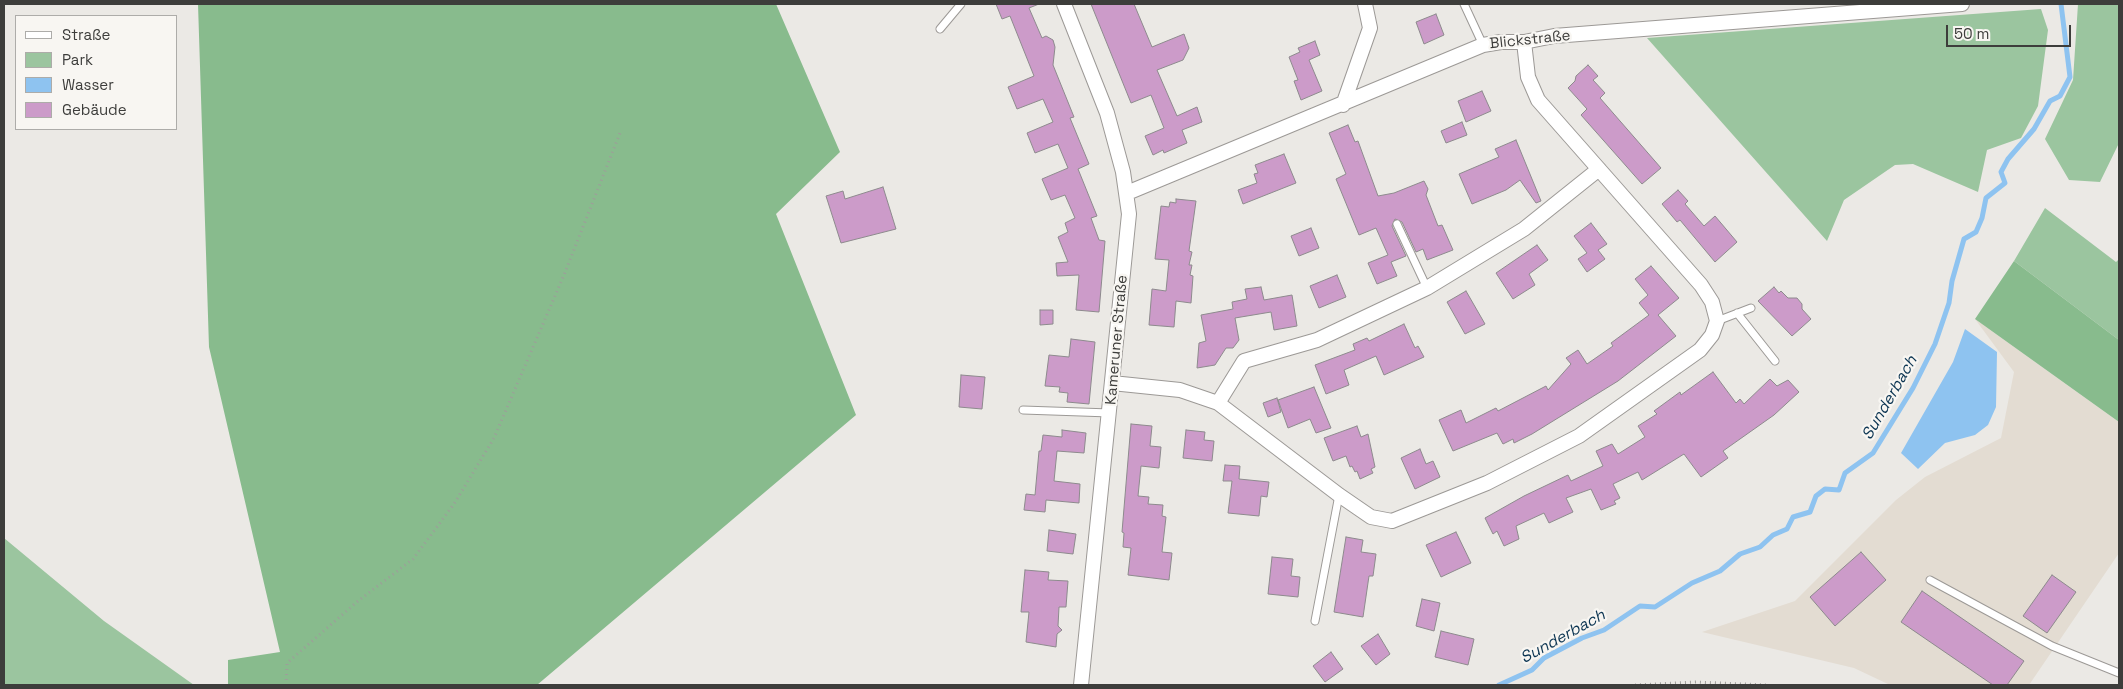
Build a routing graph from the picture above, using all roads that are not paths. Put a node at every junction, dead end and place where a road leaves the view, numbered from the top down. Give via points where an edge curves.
1 (961, 4) edge
2 (1064, 4) edge
3 (1365, 4) edge
4 (1464, 4) edge
5 (1962, 4) edge
6 (940, 29) dead end
7 (1524, 42) junction
8 (1483, 45) junction
9 (1342, 105) junction
10 (1599, 169) junction
11 (1127, 193) junction
12 (1397, 224) dead end
13 (1427, 288) junction
14 (1751, 308) dead end
15 (1737, 313) junction
16 (1717, 321) junction
17 (1775, 361) dead end
18 (1112, 383) junction
19 (1218, 403) junction
20 (1024, 410) dead end
21 (1110, 413) junction
22 (1340, 495) junction
23 (1930, 580) dead end
24 (1315, 621) dead end
25 (2119, 672) edge
26 (1081, 685) edge

1 - 6 lane
2 - 11 street, Kameruner Straße via 1107,113
3 - 9 street via 1370,28
4 - 8 lane
5 - 7 street, Blickstraße via 1554,36
7 - 8 street, Blickstraße
7 - 10 street via 1528,77 1538,100
8 - 9 street, Blickstraße
9 - 11 street, Blickstraße
10 - 13 street via 1524,229
10 - 16 street via 1701,285 1712,302
11 - 18 street, Kameruner Straße via 1128,214
12 - 13 lane
13 - 19 street via 1318,340 1244,361
14 - 15 lane
15 - 16 lane
15 - 17 lane
16 - 22 street via 1712,335 1700,350 1603,419 1578,436 1487,483 1392,521 1371,516
18 - 19 street via 1180,390
18 - 21 street, Kameruner Straße
19 - 22 street
20 - 21 lane
21 - 26 street, Kameruner Straße
22 - 24 lane
23 - 25 lane via 2052,646

